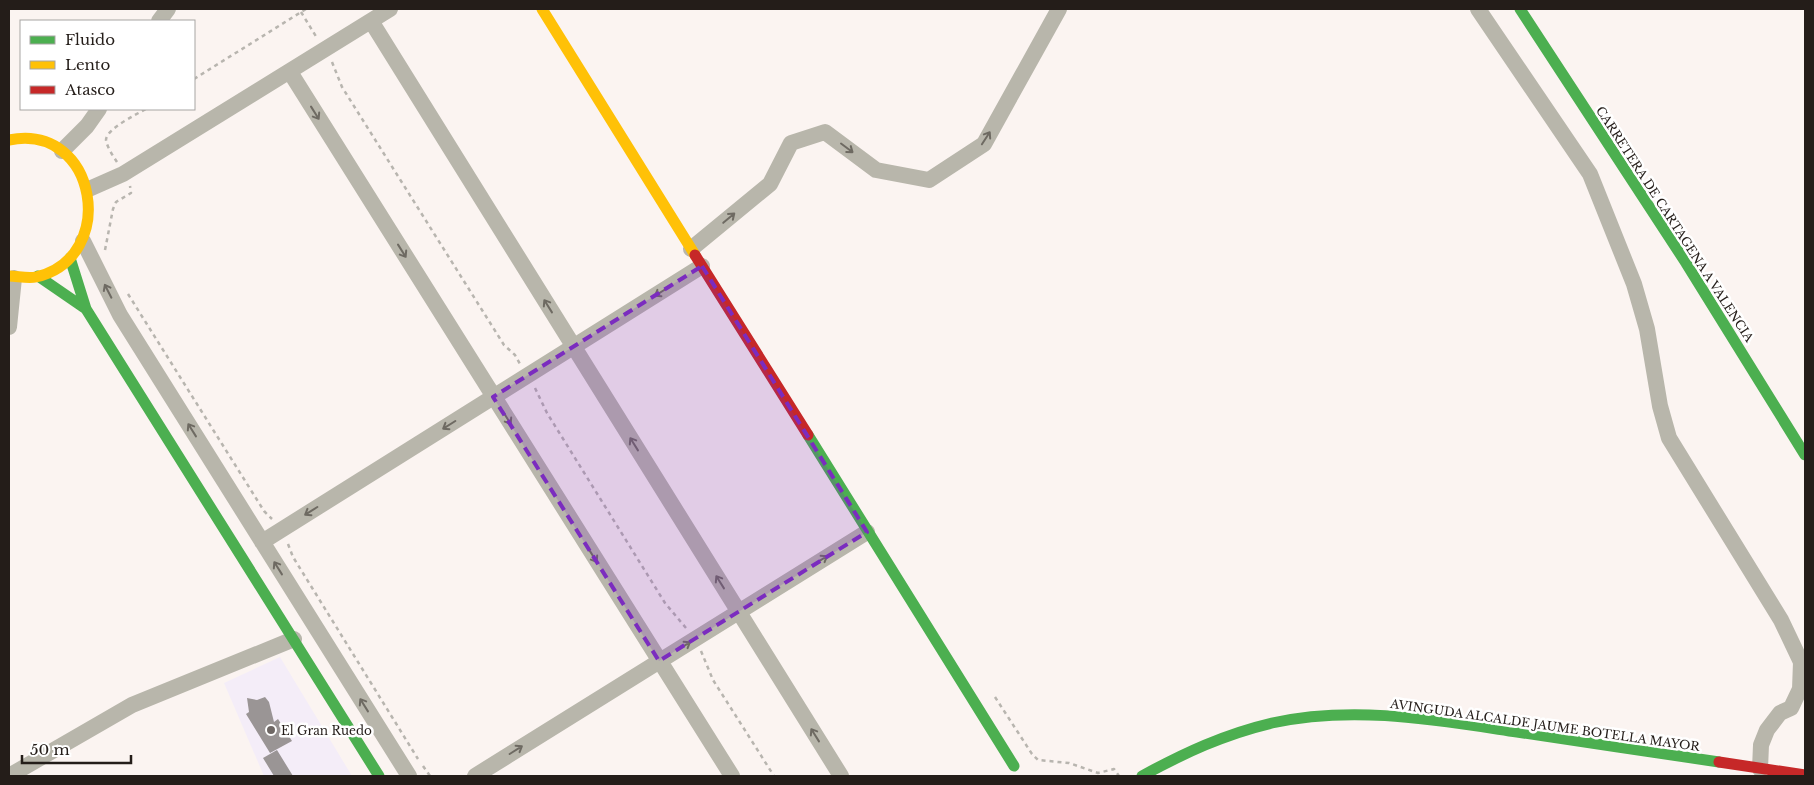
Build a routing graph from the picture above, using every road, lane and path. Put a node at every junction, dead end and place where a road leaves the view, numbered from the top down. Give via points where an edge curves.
1 (306, 9) edge
2 (390, 9) edge
3 (542, 9) edge
4 (1059, 9) edge
5 (1478, 9) edge
6 (1520, 9) edge
7 (300, 12) junction
8 (371, 21) junction
9 (324, 50) junction
10 (290, 72) junction
11 (195, 78) edge
12 (98, 110) edge
13 (144, 110) edge
14 (9, 140) edge
15 (62, 151) junction
16 (123, 174) junction
17 (89, 189) junction
18 (83, 241) junction
19 (691, 249) junction
20 (105, 257) dead end
21 (70, 258) junction
22 (702, 266) junction
23 (38, 276) junction
24 (11, 277) edge
25 (126, 291) dead end
26 (86, 310) junction
27 (9, 327) edge
28 (573, 347) junction
29 (527, 376) junction
30 (494, 397) junction
31 (1805, 456) edge
32 (280, 530) junction
33 (867, 532) junction
34 (262, 542) junction
35 (738, 612) junction
36 (294, 639) junction
37 (693, 640) junction
38 (659, 661) junction
39 (995, 696) dead end
40 (1760, 769) junction
41 (1019, 773) edge
42 (1805, 775) edge
43 (9, 776) edge
44 (379, 776) edge
45 (409, 776) edge
46 (430, 776) edge
47 (474, 776) edge
48 (732, 776) edge
49 (774, 776) edge
50 (841, 776) edge
51 (1119, 776) edge
52 (1142, 776) edge

1 - 7 path
2 - 8 street
3 - 19 main road
19 -> 4 street via 770,184 791,144 825,132 876,170 930,180 984,144
5 - 40 street via 1590,174 1634,284 1647,329 1669,438 1781,620 1801,662 1800,689 1791,708 1780,713 1767,730 1761,745
6 - 31 main road, CARRETERA DE CARTAGENA A VALENCIA via 1686,263
7 - 9 path
7 - 11 path
8 - 9 street
28 -> 8 street
9 - 10 street
9 - 29 path via 347,95 504,345 515,355
10 - 16 street
10 -> 30 street
12 - 15 street
13 - 16 path via 107,136 106,142
14 - 15 main road via 41,141
15 - 17 main road via 79,168
16 - 17 street
16 - 20 path via 132,189 116,202 113,209
17 - 18 main road via 91,214
18 - 21 main road
34 -> 18 street via 120,315
19 - 22 main road
21 - 23 main road
21 - 26 main road
22 -> 28 street
22 - 33 main road
23 - 24 main road
23 - 26 main road
24 - 27 street
25 - 32 path via 264,511
26 - 36 main road
28 - 29 street
35 -> 28 street
29 - 30 street
29 - 37 path via 541,397 546,413 655,586
30 -> 32 street
30 -> 38 street
32 - 34 street
32 - 46 path via 293,557
35 -> 33 street
33 - 41 main road
45 -> 34 street
35 - 37 street
50 -> 35 street
36 - 43 street via 132,705
36 - 44 main road
38 -> 37 street
37 - 49 path via 707,662 713,680
47 -> 38 street
38 - 48 street
39 - 51 path via 1038,760 1069,763 1098,772 1114,769
40 - 42 main road, AVINGUDA ALCALDE JAUME BOTELLA MAYOR
40 - 52 main road, AVINGUDA ALCALDE JAUME BOTELLA MAYOR via 1415,717 1331,714 1288,719 1218,739

